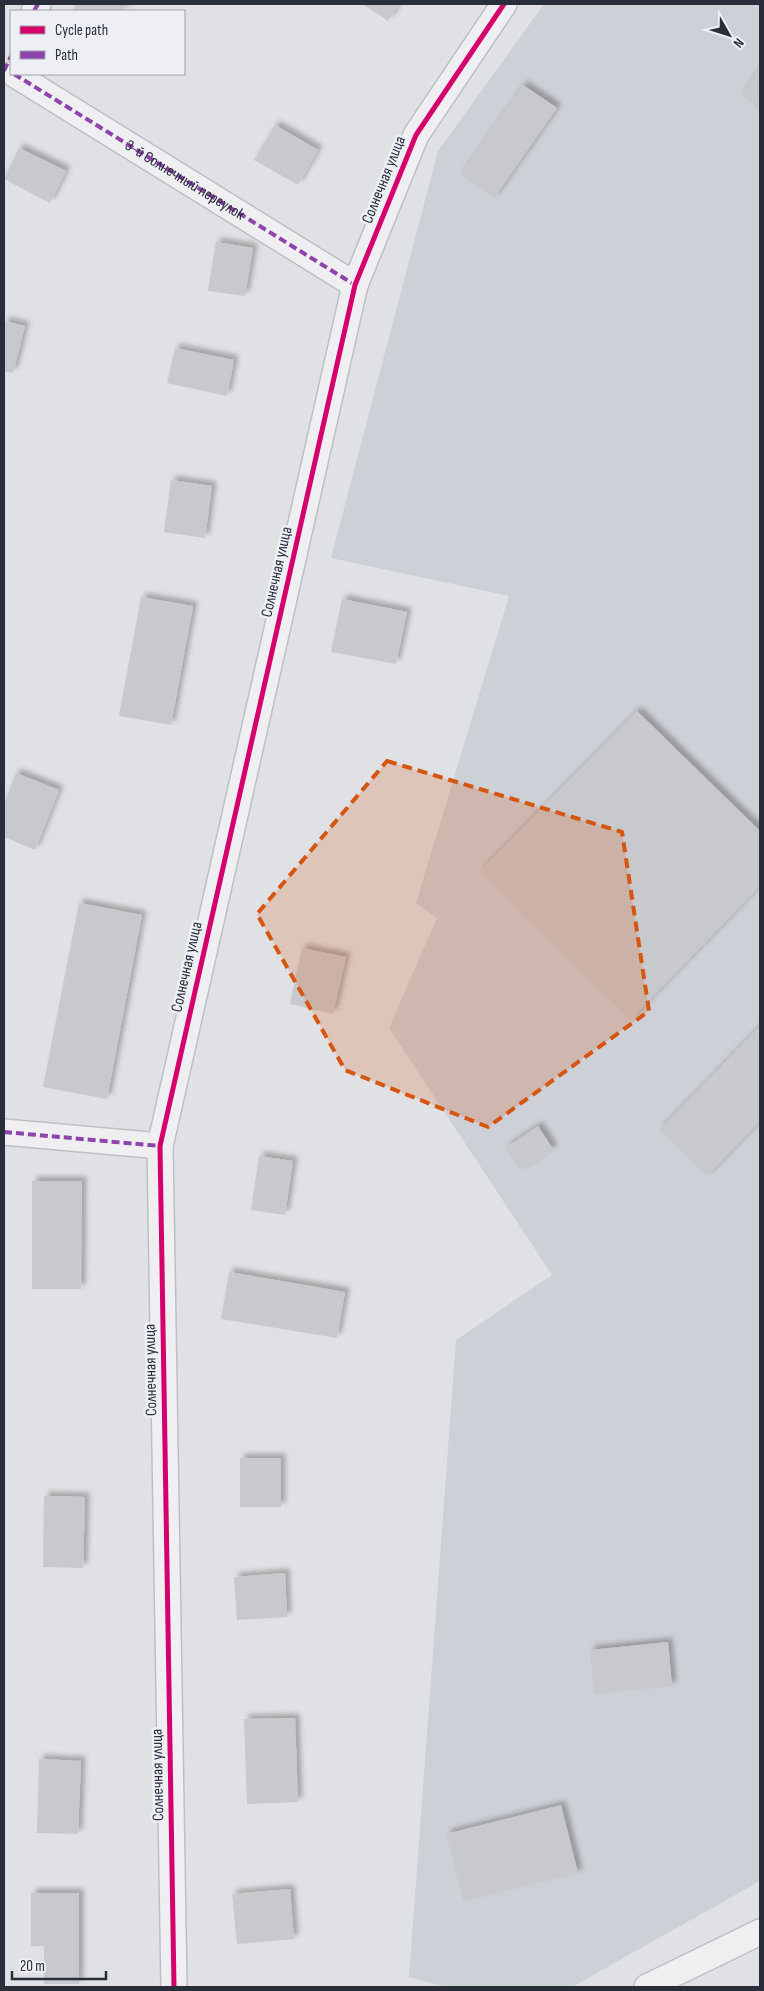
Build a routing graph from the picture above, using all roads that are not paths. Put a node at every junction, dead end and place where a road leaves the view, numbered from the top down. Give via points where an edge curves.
1 (504, 4) edge
2 (19, 75) edge
3 (355, 285) junction
4 (4, 1132) edge
5 (160, 1146) junction
6 (760, 1932) edge
7 (174, 1987) edge
8 (647, 1987) edge

1 - 3 street, Солнечная улица via 416,135
2 - 3 street, 3-й Солнечный переулок
3 - 5 street, Солнечная улица
4 - 5 street
5 - 7 street, Солнечная улица
6 - 8 street

